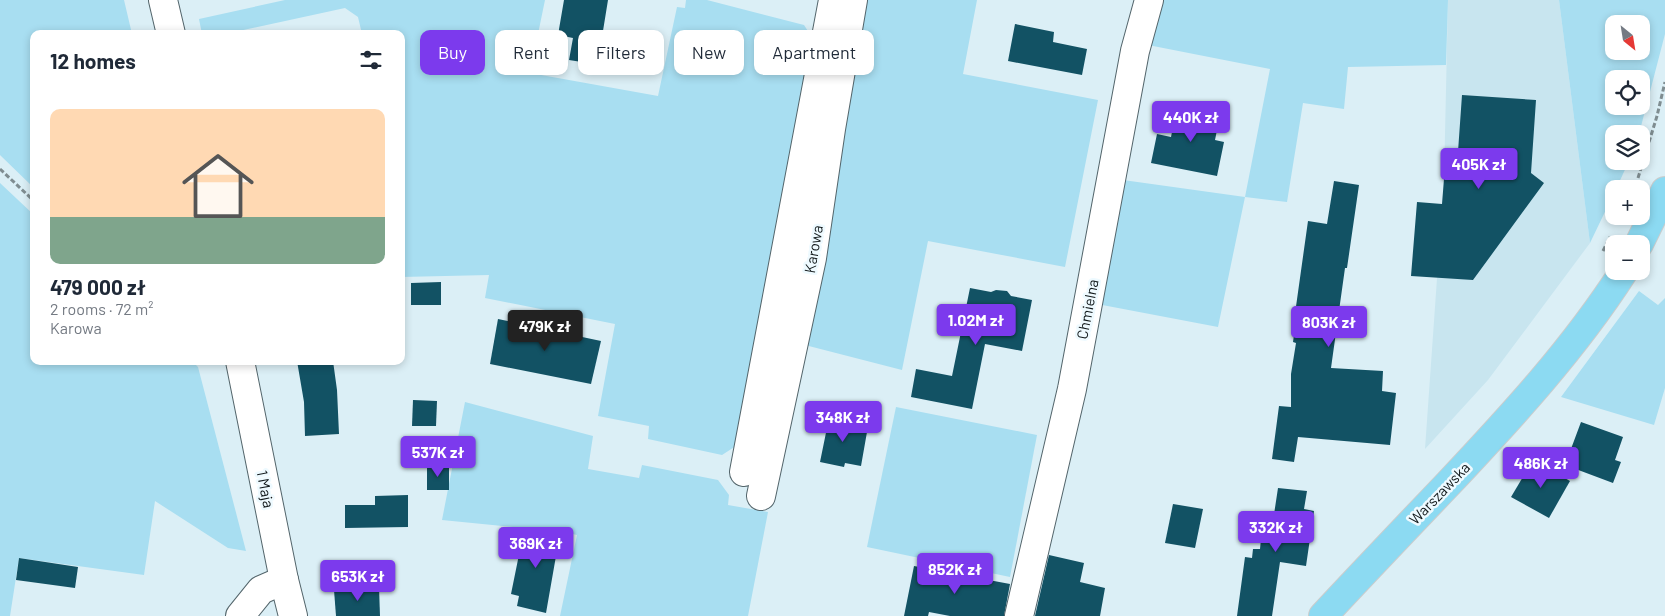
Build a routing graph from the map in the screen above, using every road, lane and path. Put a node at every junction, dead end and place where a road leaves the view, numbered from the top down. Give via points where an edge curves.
1 (164, 0) edge
2 (834, 0) edge
3 (853, 0) edge
4 (1149, 0) edge
5 (170, 30) edge
6 (1665, 82) edge
7 (0, 169) edge
8 (1638, 180) dead end
9 (1665, 191) edge
10 (30, 197) edge
11 (1613, 232) dead end
12 (1643, 235) edge
13 (1600, 255) dead end
14 (1618, 280) edge
15 (241, 365) edge
16 (744, 472) dead end
17 (762, 496) dead end
18 (284, 580) junction
19 (240, 616) edge
20 (293, 616) edge
21 (1019, 616) edge
22 (1323, 616) edge

1 - 5 street
2 - 16 street
3 - 17 street, Karowa via 812,258
4 - 21 street, Chmielna via 1135,51 1072,389
6 - 8 path
7 - 10 path
9 - 12 main road
11 - 13 path
14 - 22 main road, Warszawska via 1582,332 1491,439
15 - 18 street, 1 Maja
18 - 19 street via 261,590
18 - 20 street, 1 Maja

